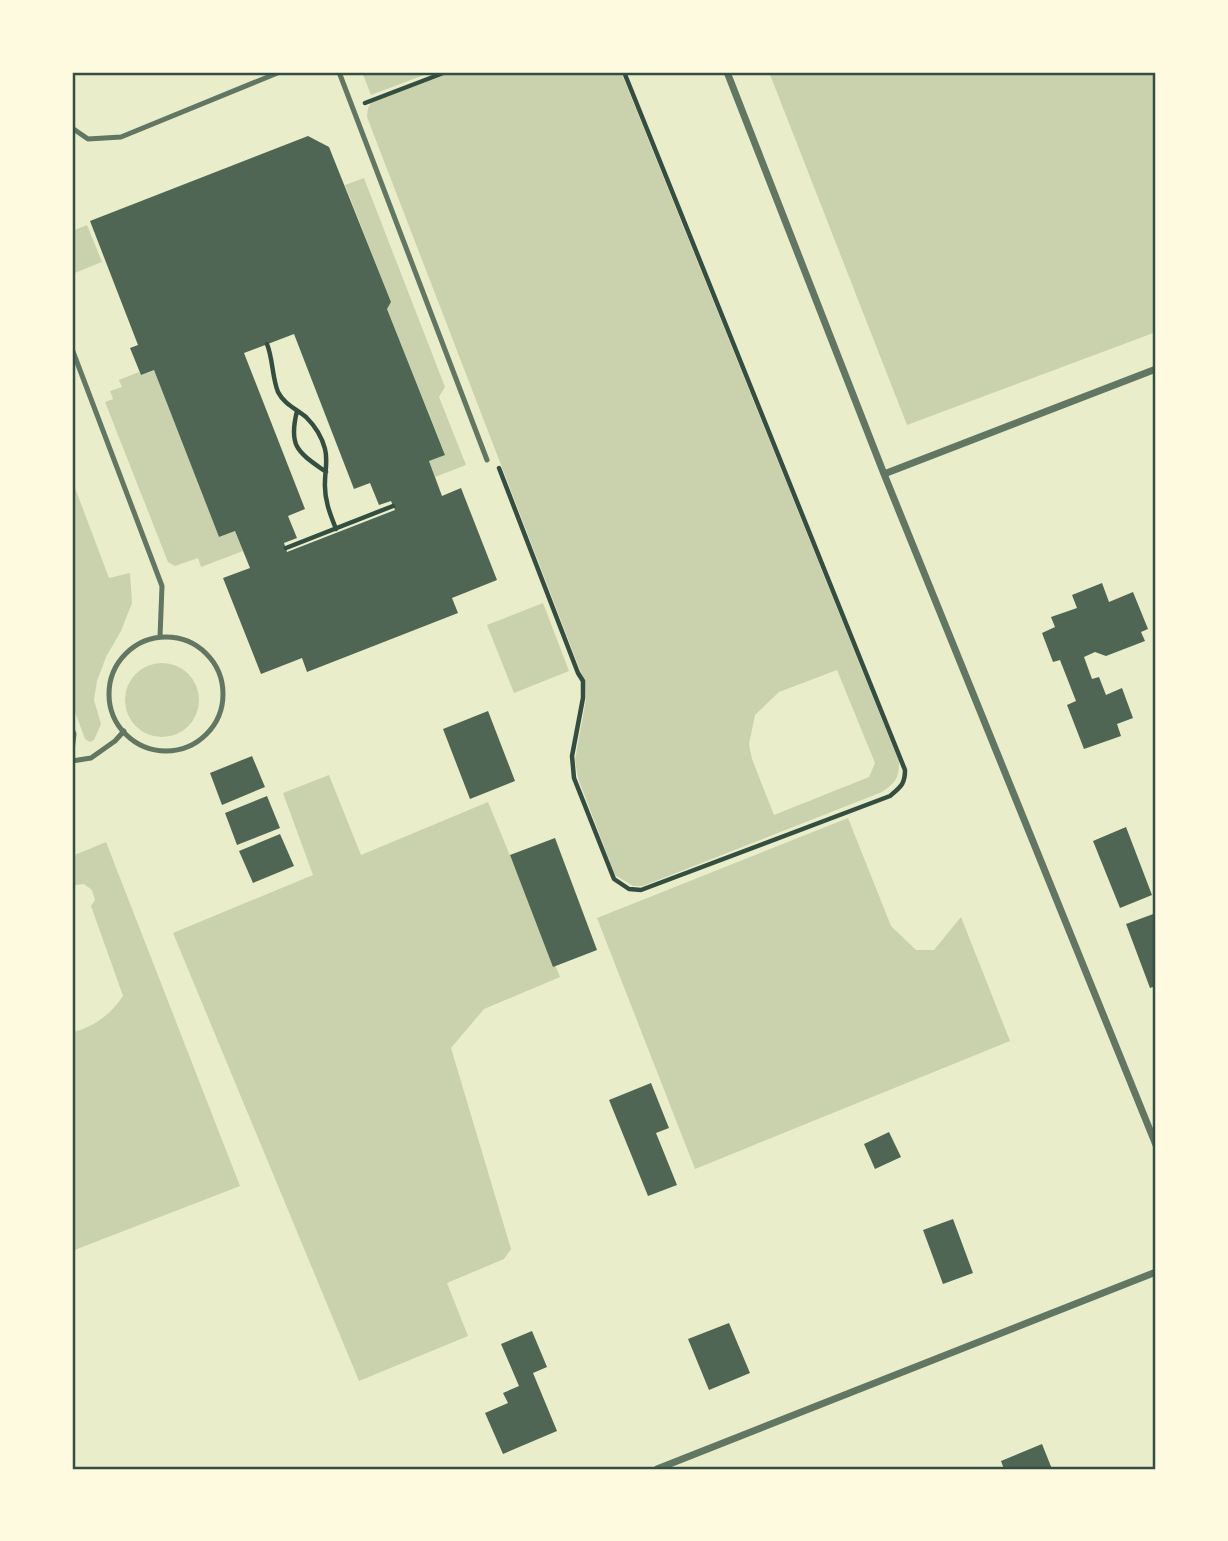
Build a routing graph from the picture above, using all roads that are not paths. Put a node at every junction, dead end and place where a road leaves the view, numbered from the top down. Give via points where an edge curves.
1 (280, 72) edge
2 (339, 72) edge
3 (727, 72) edge
4 (72, 128) edge
5 (72, 349) edge
6 (1156, 369) edge
7 (487, 460) dead end
8 (884, 474) junction
9 (160, 637) junction
10 (72, 729) edge
11 (124, 731) junction
12 (72, 751) edge
13 (72, 761) edge
14 (1156, 1145) edge
15 (1156, 1272) edge
16 (657, 1469) edge

1 - 4 lane via 121,137 88,139
2 - 7 lane
3 - 8 street
5 - 9 lane via 162,586
6 - 8 street
8 - 14 street
9 - 11 lane via 141,642 114,670 111,708
9 - 11 lane via 180,638 212,659 221,677 220,714 198,742 181,749 146,747
10 - 12 lane
11 - 13 lane via 91,758
15 - 16 street

